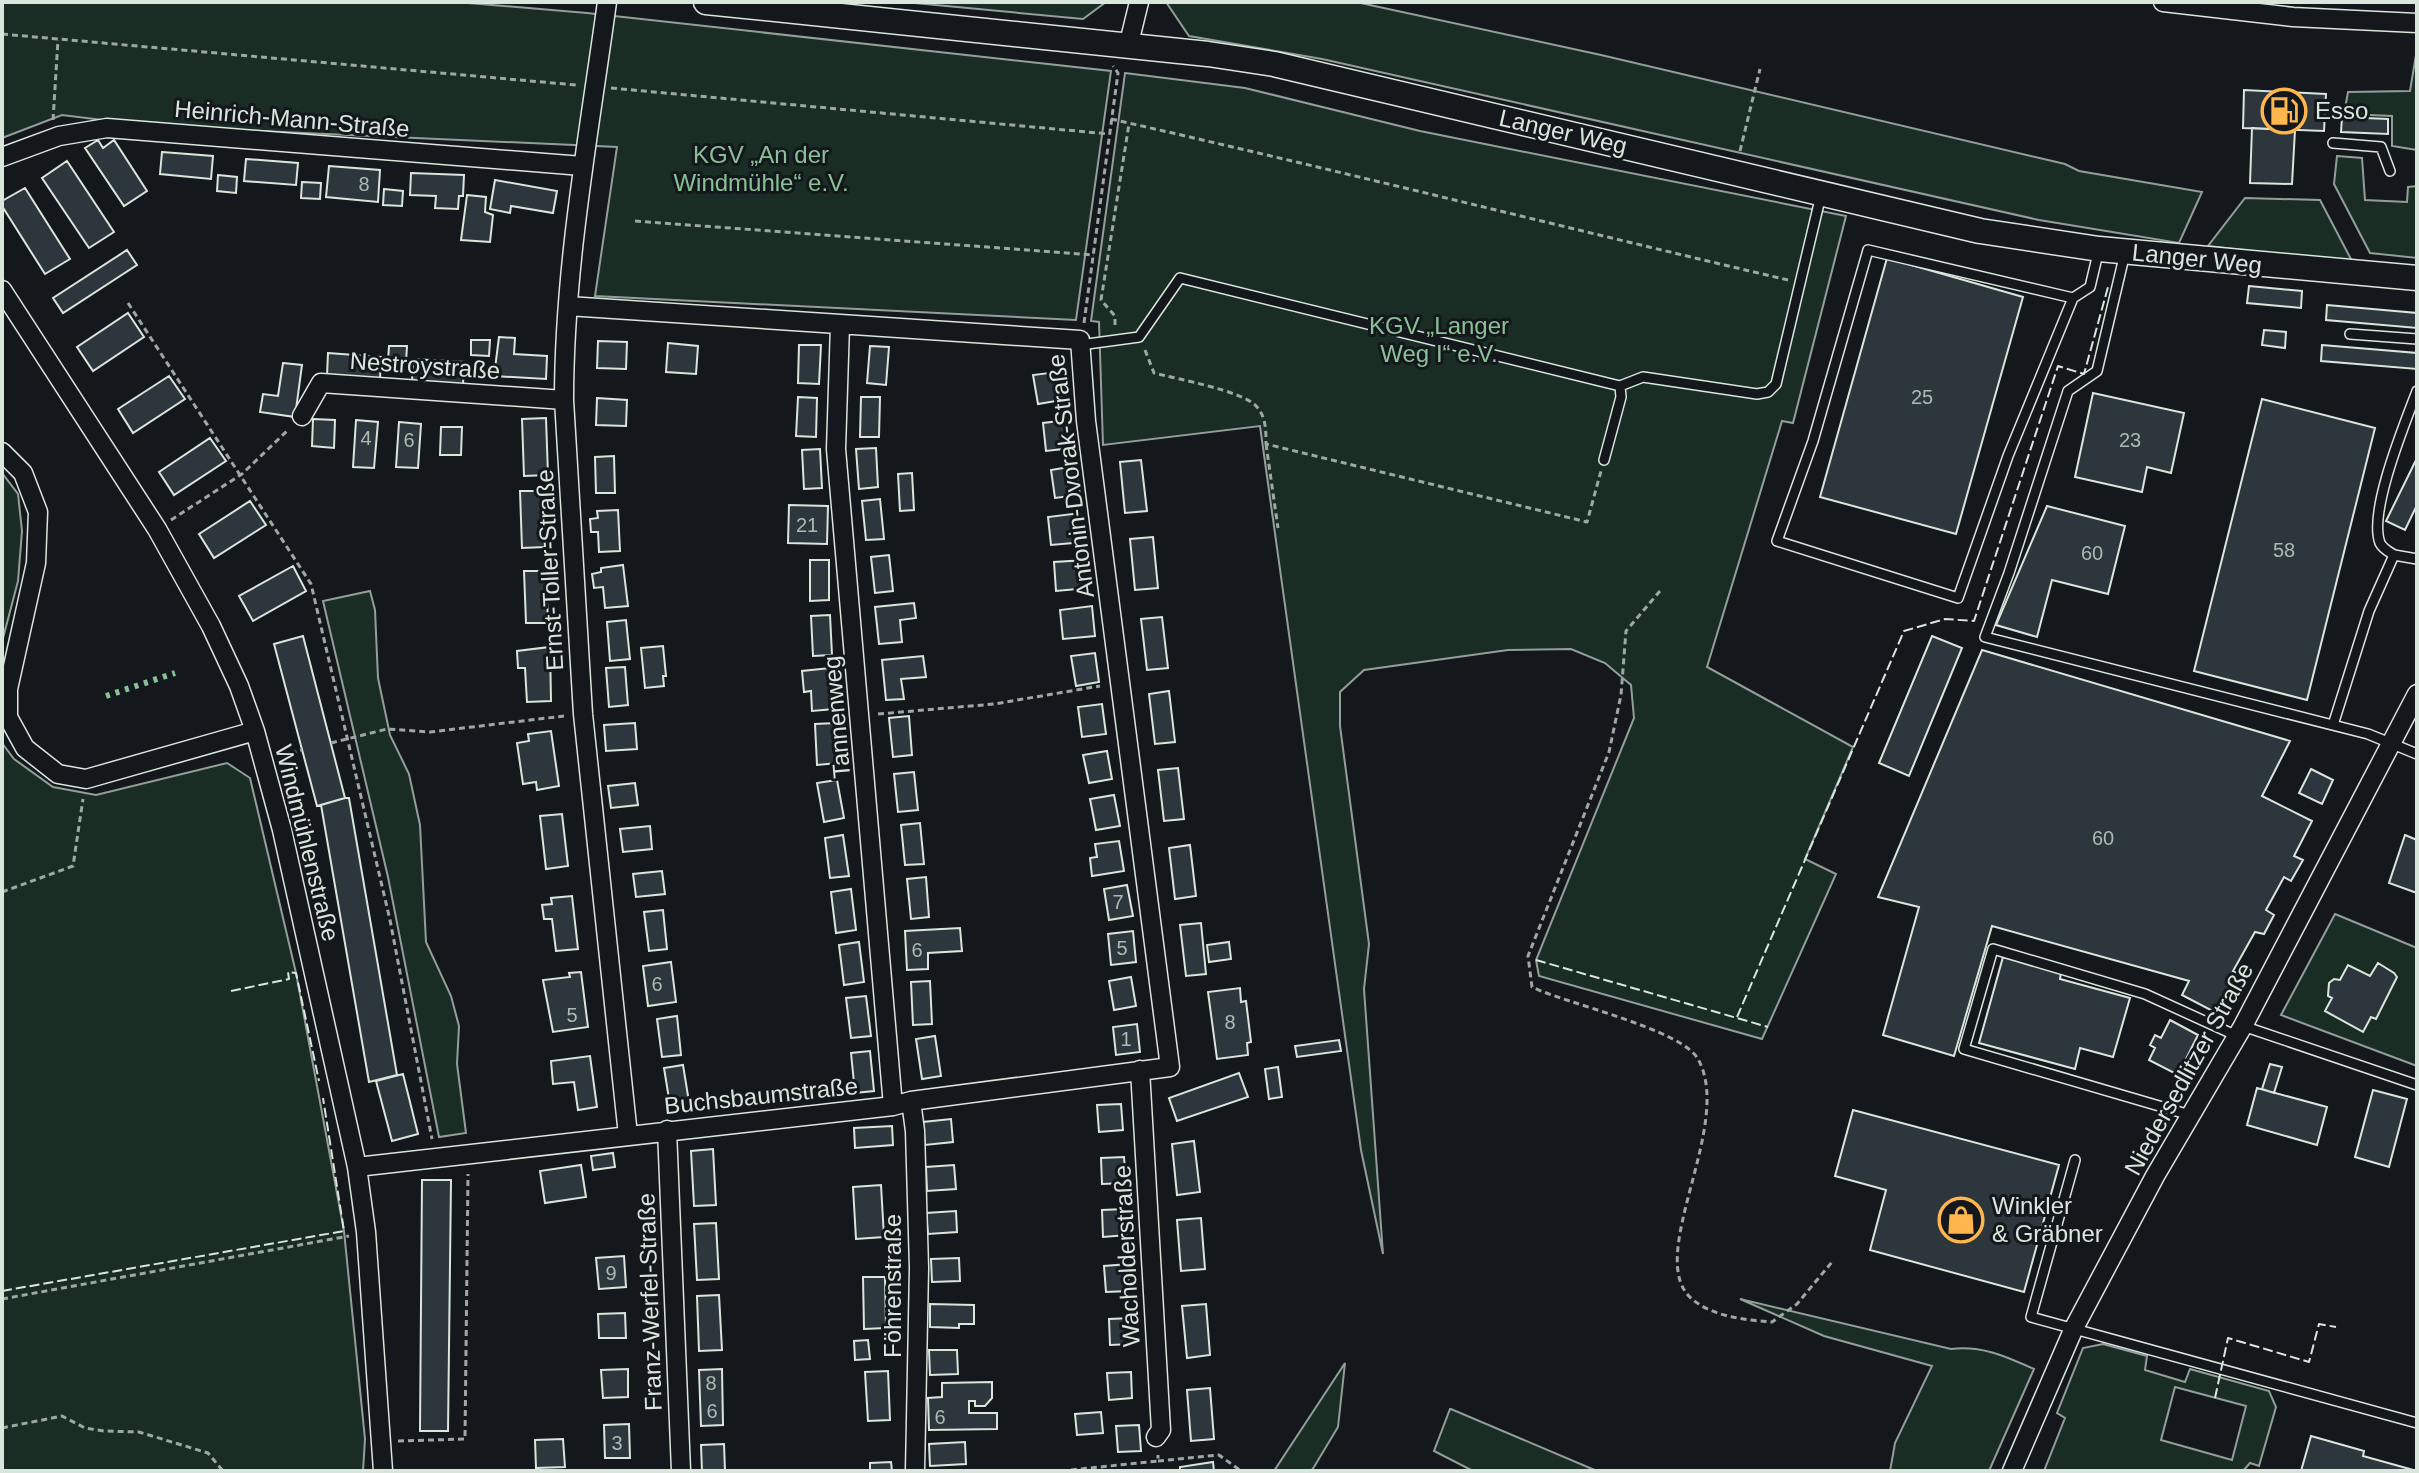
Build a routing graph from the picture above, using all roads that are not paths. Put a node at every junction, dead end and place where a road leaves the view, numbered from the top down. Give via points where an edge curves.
1 (607, 2) edge
2 (706, 2) edge
3 (1139, 2) edge
4 (2163, 2) edge
5 (2411, 2) edge
6 (2412, 22) edge
7 (1128, 47) junction
8 (2333, 143) dead end
9 (2, 157) edge
10 (582, 166) junction
11 (2390, 171) dead end
12 (1822, 193) junction
13 (2099, 249) junction
14 (2125, 252) junction
15 (2417, 278) edge
16 (2, 290) edge
17 (2073, 298) junction
18 (568, 306) junction
19 (840, 325) junction
20 (2350, 334) dead end
21 (2417, 339) edge
22 (1080, 343) junction
23 (1620, 386) junction
24 (2417, 391) edge
25 (564, 400) junction
26 (302, 416) road end
27 (2, 452) edge
28 (1604, 460) road end
29 (2394, 555) junction
30 (2417, 559) edge
31 (2417, 694) edge
32 (2333, 725) junction
33 (255, 731) junction
34 (2392, 742) junction
35 (2417, 754) edge
36 (2240, 1031) junction
37 (1170, 1067) joint
38 (1140, 1070) junction
39 (2417, 1085) edge
40 (902, 1103) junction
41 (2190, 1115) junction
42 (667, 1130) junction
43 (628, 1135) junction
44 (2075, 1160) dead end
45 (357, 1167) junction
46 (2074, 1328) junction
47 (2417, 1423) edge
48 (1156, 1437) road end
49 (383, 1471) edge
50 (681, 1471) edge
51 (915, 1471) edge
52 (2012, 1471) edge

1 - 10 street, Ernst-Toller-Straße
2 - 7 main road, Langer Weg
3 - 7 street
4 - 6 street via 2293,17
5 - 6 street
7 - 12 main road, Langer Weg via 1274,64
8 - 11 lane via 2381,147
9 - 10 street, Heinrich-Mann-Straße via 59,136 107,128
10 - 18 street, Ernst-Toller-Straße
12 - 13 main road, Langer Weg via 1980,231
12 - 23 lane via 1776,384 1768,392 1643,377
13 - 14 main road, Langer Weg
13 - 17 lane via 2090,287
14 - 15 main road, Langer Weg
14 - 32 lane via 2097,371 2068,391 1985,637
16 - 33 street, Windmühlenstraße via 157,529 211,626
17 - 17 lane via 2008,456 1958,598 1777,541 1813,441 1868,250
18 - 19 street, Antonin-Dvorak-Straße
18 - 25 street, Ernst-Toller-Straße
19 - 22 street, Antonin-Dvorak-Straße
19 - 40 street, Tannenweg via 836,449
20 - 21 lane
22 - 23 lane via 1139,337 1180,278
22 - 37 street, Antonin-Dvorak-Straße
23 - 28 lane
24 - 29 lane via 2379,506 2379,539
25 - 26 street, Nestroystraße via 321,383
25 - 43 street, Ernst-Toller-Straße via 583,714
27 - 33 street via 23,473 38,512 36,563 8,689 8,717 25,748 58,774 86,779
29 - 30 lane
29 - 32 lane via 2369,611
31 - 34 street, Niedersedlitzer Straße
32 - 34 lane
33 - 45 street, Windmühlenstraße
34 - 35 lane
34 - 36 street, Niedersedlitzer Straße
36 - 39 lane
36 - 41 street, Niedersedlitzer Straße
36 - 41 lane via 2145,994 1993,949 1964,1049
37 - 38 street, Buchsbaumstraße
38 - 40 street, Buchsbaumstraße
38 - 48 street, Wacholderstraße via 1161,1430
40 - 42 street, Buchsbaumstraße
40 - 51 street, Föhrenstraße via 915,1131
41 - 46 street, Niedersedlitzer Straße
42 - 43 street, Buchsbaumstraße
42 - 50 street, Franz-Werfel-Straße
43 - 45 street, Buchsbaumstraße
44 - 46 lane via 2031,1317
45 - 49 street, Windmühlenstraße
46 - 47 lane
46 - 52 street, Niedersedlitzer Straße

